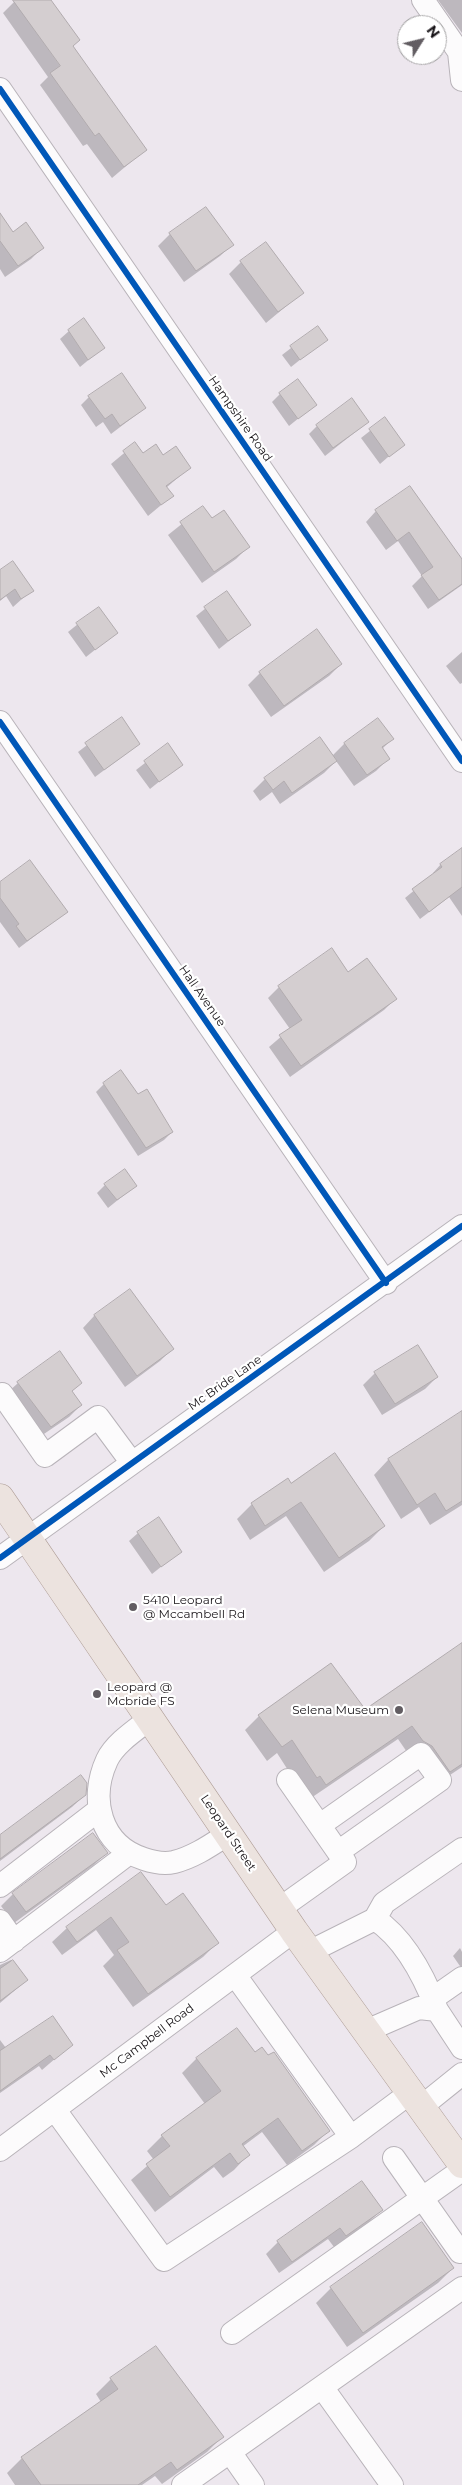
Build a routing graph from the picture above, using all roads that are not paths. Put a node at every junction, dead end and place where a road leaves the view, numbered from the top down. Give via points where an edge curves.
1 (423, 0) edge
2 (462, 80) edge
3 (0, 89) edge
4 (0, 722) edge
5 (462, 761) edge
6 (462, 1226) edge
7 (386, 1283) junction
8 (0, 1395) edge
9 (132, 1463) junction
10 (0, 1498) edge
11 (27, 1538) junction
12 (0, 1558) edge
13 (151, 1718) junction
14 (288, 1780) dead end
15 (100, 1809) junction
16 (320, 1825) junction
17 (228, 1834) junction
18 (462, 1849) edge
19 (338, 1852) junction
20 (128, 1854) junction
21 (0, 1886) edge
22 (279, 1909) junction
23 (375, 1919) junction
24 (0, 1921) edge
25 (301, 1942) junction
26 (7, 1946) edge
27 (234, 1976) junction
28 (462, 1978) edge
29 (435, 2004) junction
30 (366, 2031) junction
31 (462, 2048) edge
32 (462, 2074) edge
33 (416, 2100) junction
34 (55, 2110) junction
35 (351, 2137) junction
36 (0, 2150) edge
37 (394, 2158) dead end
38 (462, 2164) edge
39 (462, 2170) edge
40 (422, 2198) junction
41 (460, 2252) dead end
42 (462, 2288) edge
43 (232, 2333) dead end
44 (322, 2387) junction
45 (230, 2452) junction
46 (183, 2485) edge
47 (253, 2485) edge
48 (392, 2485) edge

1 - 2 street via 459,52
3 - 5 street, Hampshire Road
4 - 7 street, Hall Avenue
6 - 7 street, Mc Bride Lane
7 - 9 street, Mc Bride Lane
8 - 9 street via 45,1456 98,1417
9 - 11 street, Mc Bride Lane
10 - 11 main road, Leopard Street
11 - 12 street, Mc Bride Lane
11 - 13 main road, Leopard Street
13 - 15 street via 108,1758 98,1789
13 - 17 main road, Leopard Street
14 - 16 street
15 - 20 street via 105,1825
15 - 21 street
16 - 19 street
16 - 19 street via 421,1754 440,1780
17 - 20 street via 196,1854 173,1862 152,1862
17 - 22 main road, Leopard Street
18 - 23 street via 384,1903
19 - 22 street via 345,1862
20 - 26 street
22 - 25 main road, Leopard Street
23 - 25 street, Mc Campbell Road
23 - 29 street via 400,1942
24 - 26 street
25 - 27 street, Mc Campbell Road
25 - 30 main road, Leopard Street
27 - 34 street, Mc Campbell Road
27 - 35 street
28 - 29 street
29 - 30 street
29 - 31 street
30 - 33 main road, Leopard Street
32 - 33 street
33 - 35 street
33 - 38 main road, Leopard Street
34 - 35 street via 164,2260
34 - 36 street, Mc Campbell Road
37 - 40 street
39 - 40 street
40 - 41 street
40 - 43 street
42 - 44 street
44 - 45 street
44 - 48 street
45 - 46 street
45 - 47 street

